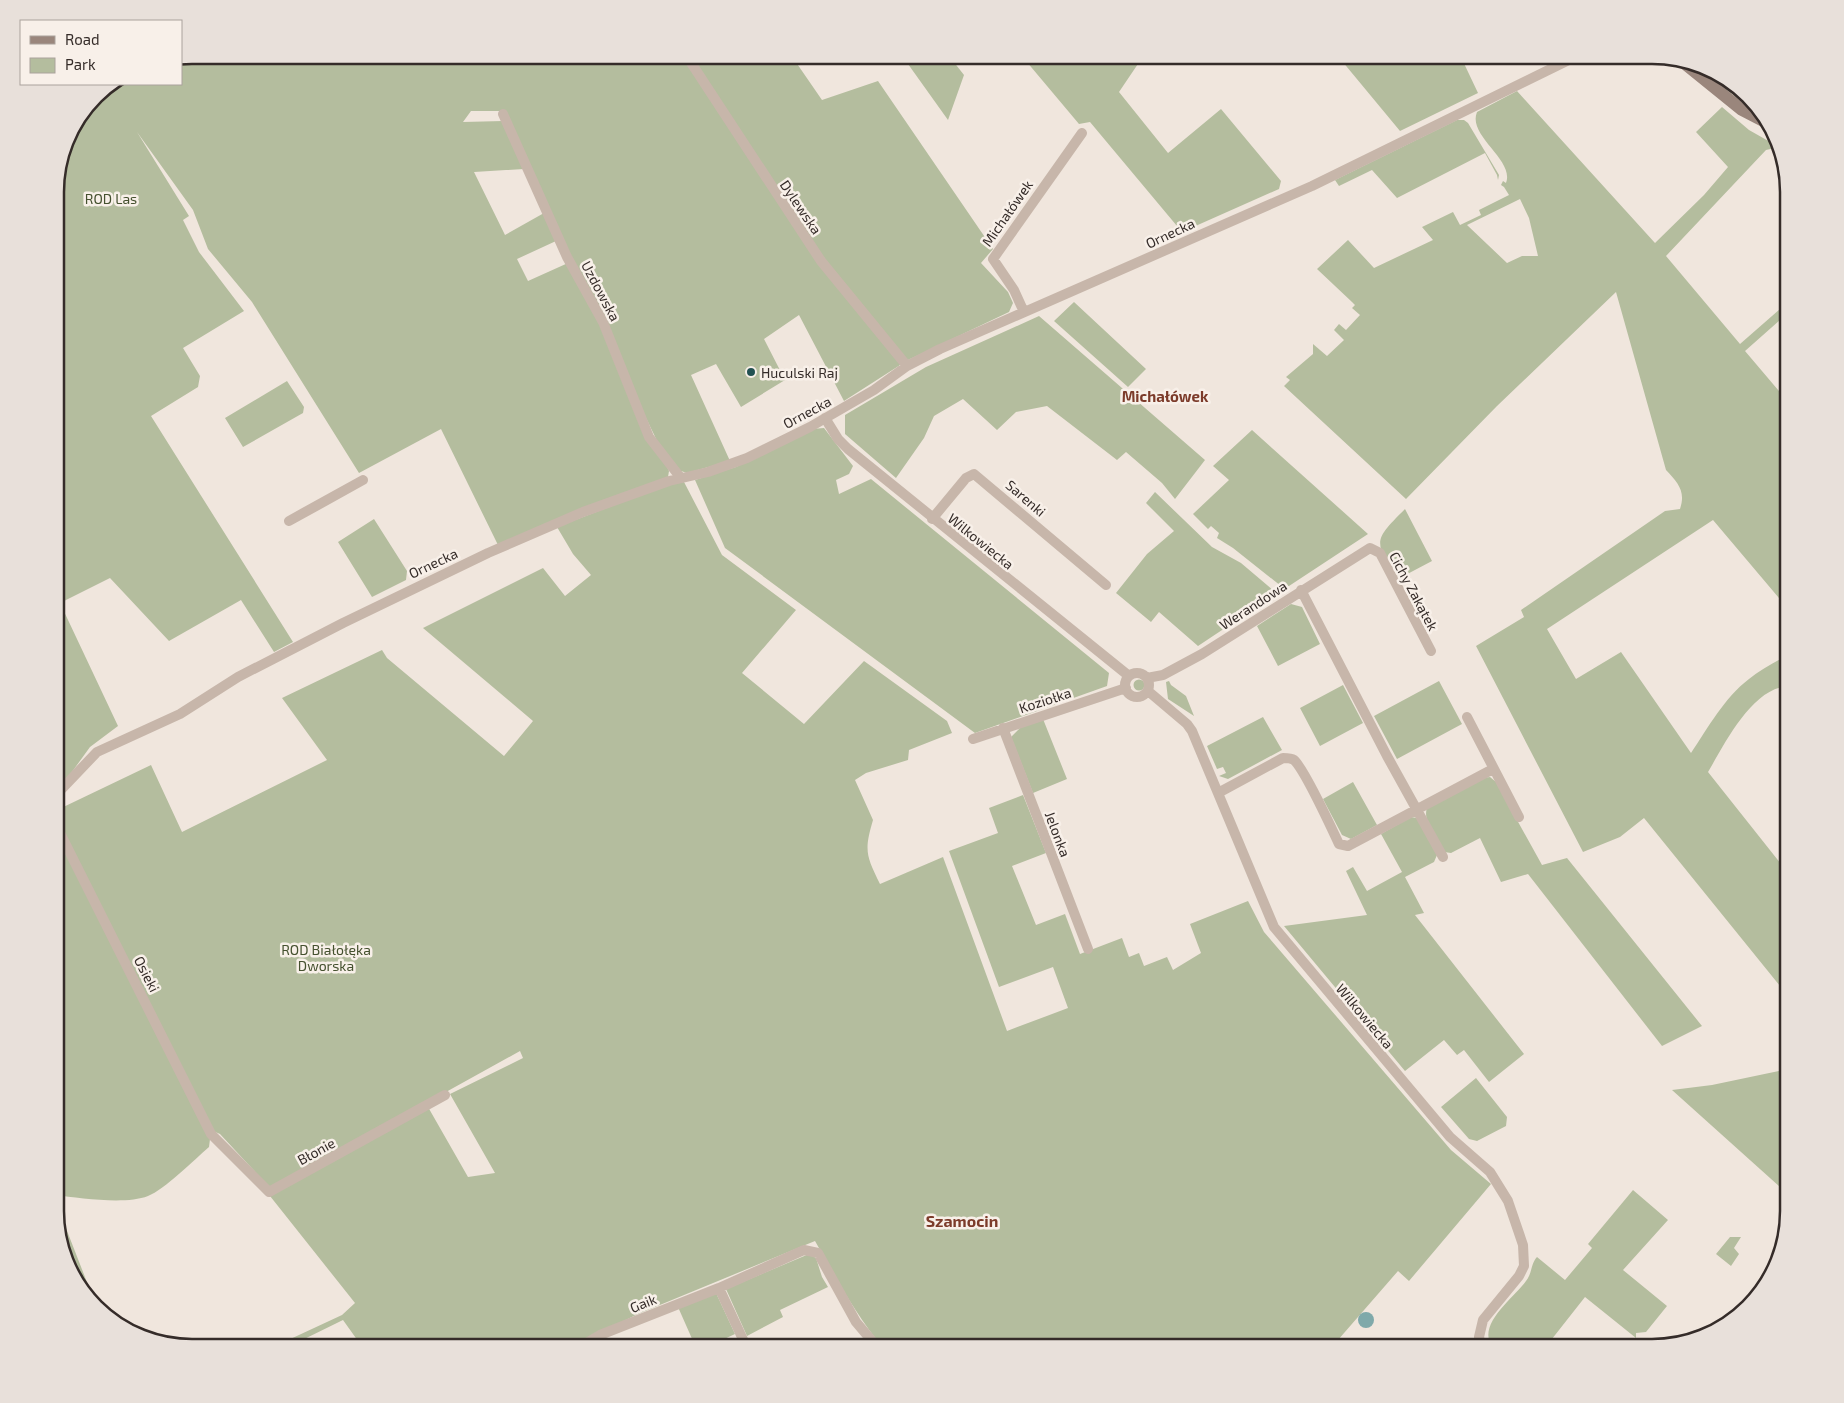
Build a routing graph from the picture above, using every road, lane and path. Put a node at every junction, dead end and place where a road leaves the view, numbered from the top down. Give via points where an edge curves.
1 (694, 64) edge
2 (1561, 64) edge
3 (1694, 71) edge
4 (503, 114) dead end
5 (1757, 118) edge
6 (1082, 133) dead end
7 (1024, 312) junction
8 (907, 366) junction
9 (825, 418) junction
10 (680, 477) junction
11 (363, 480) dead end
12 (932, 519) junction
13 (289, 521) dead end
14 (1370, 548) joint
15 (1106, 585) dead end
16 (1301, 590) junction
17 (1430, 651) dead end
18 (1129, 676) junction
19 (1147, 678) junction
20 (1126, 688) junction
21 (1148, 691) junction
22 (1467, 717) dead end
23 (1003, 728) junction
24 (973, 739) dead end
25 (1493, 769) junction
26 (64, 787) edge
27 (1218, 793) junction
28 (1418, 809) junction
29 (1518, 817) dead end
30 (64, 840) edge
31 (1443, 857) dead end
32 (1088, 949) dead end
33 (445, 1095) dead end
34 (214, 1138) joint
35 (719, 1288) junction
36 (593, 1339) edge
37 (742, 1339) edge
38 (870, 1339) edge
39 (1481, 1339) edge

1 - 8 street, Dylewska via 821,260
2 - 7 street, Ornecka via 1312,186
3 - 5 street via 1742,110
4 - 10 street, Uzdowska via 567,257 603,322 649,437
6 - 7 street, Michałówek via 993,259 1012,286
7 - 8 street, Ornecka
8 - 9 street, Ornecka via 874,390
9 - 10 street, Ornecka via 725,467
9 - 12 street, Wilkowiecka via 848,449
10 - 26 street, Ornecka via 583,512 426,582 238,677 180,714 97,752
11 - 13 street
12 - 15 street, Sarenki via 966,478 974,474
12 - 18 street, Wilkowiecka
14 - 16 street, Werandowa
14 - 17 street, Cichy Zakątek via 1380,553
16 - 19 street, Werandowa via 1202,654 1163,675
16 - 28 street
18 - 19 street via 1140,673
18 - 20 street
19 - 21 street
20 - 21 street via 1136,697
20 - 23 street, Koziołka
21 - 27 street, Wilkowiecka via 1187,724
22 - 25 street
23 - 24 street, Koziołka
23 - 32 street, Jelonka
25 - 28 street
25 - 29 street
27 - 28 street via 1283,758 1289,758 1295,761 1303,774 1339,844 1348,846
27 - 39 street, Wilkowiecka via 1274,927 1450,1137 1490,1172 1508,1201 1523,1245 1524,1266 1483,1320
28 - 31 street
30 - 34 street, Osieki
33 - 34 street, Błonie via 271,1192
35 - 36 street, Gaik
35 - 37 street
35 - 38 street, Gaik via 804,1250 818,1253 856,1322

